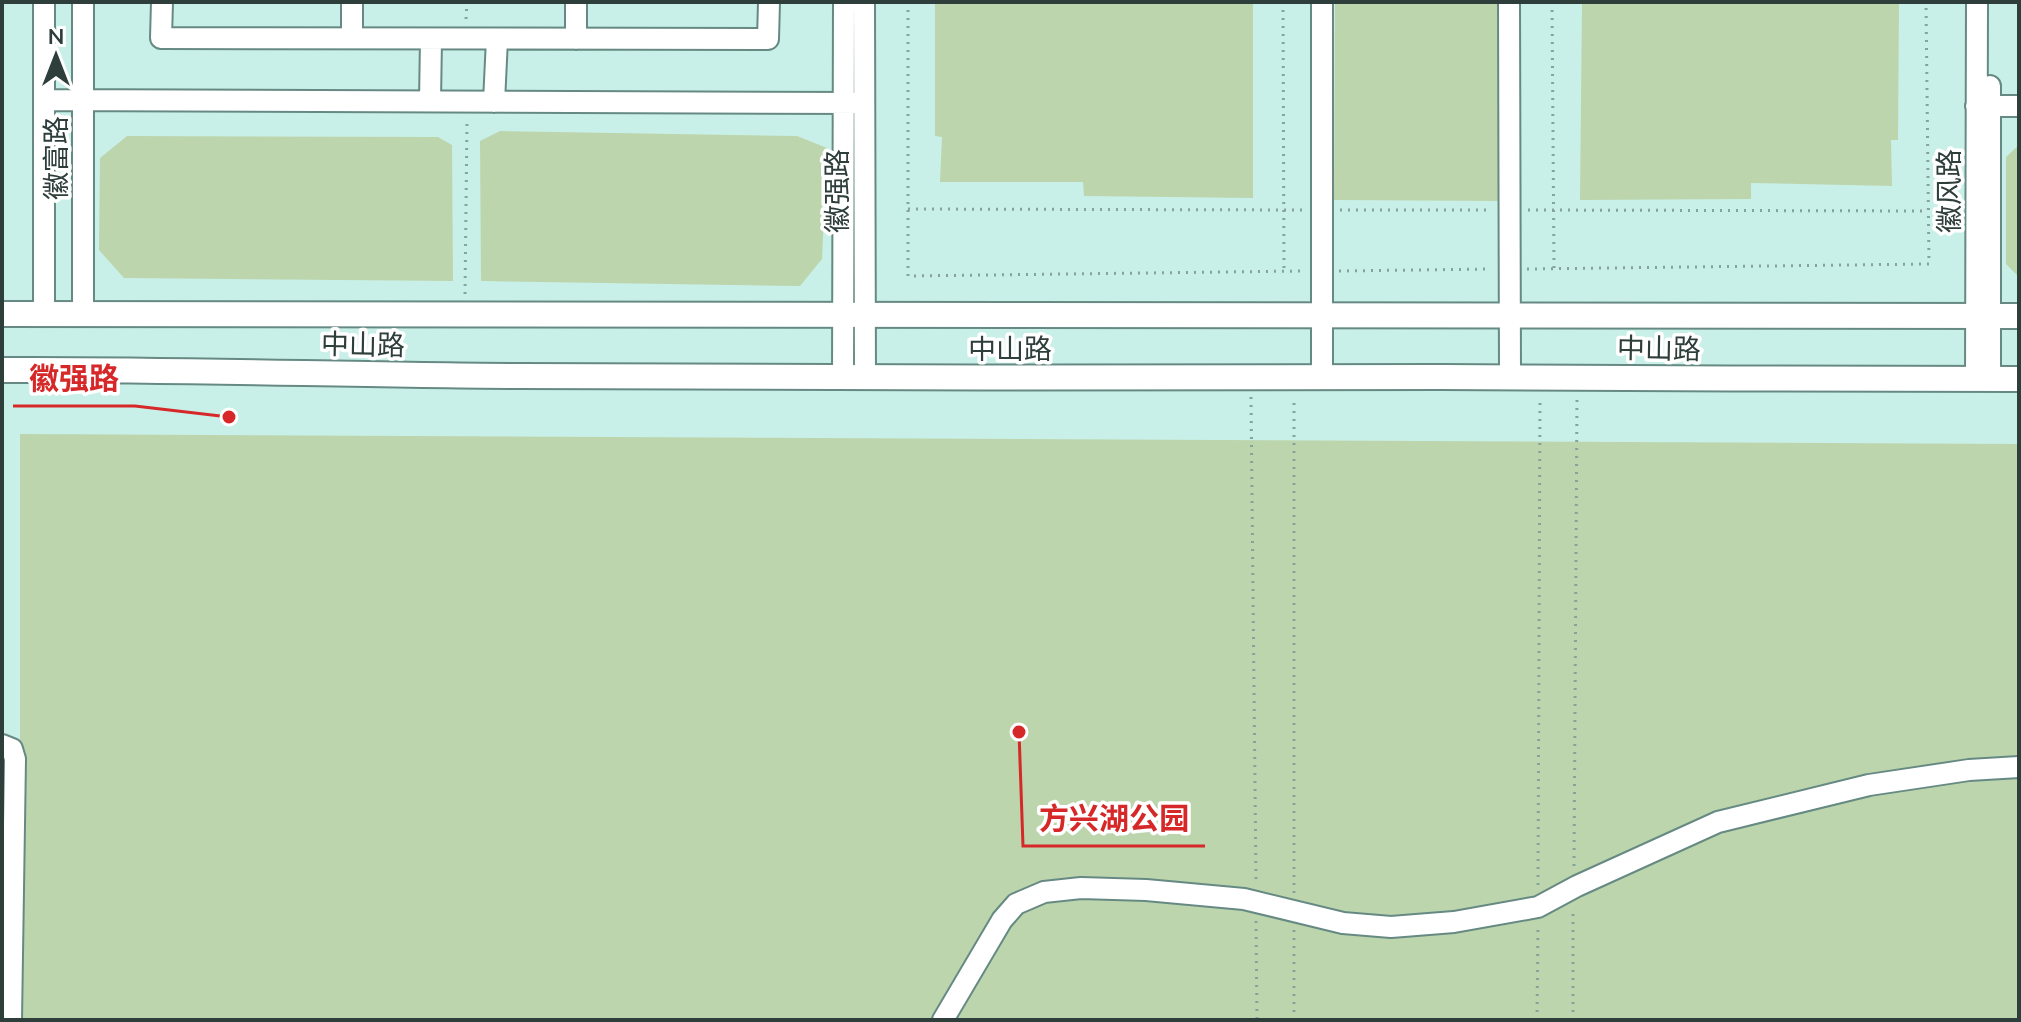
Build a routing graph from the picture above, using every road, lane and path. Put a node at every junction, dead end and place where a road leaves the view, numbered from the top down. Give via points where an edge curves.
1 (44, 2) edge
2 (83, 2) edge
3 (162, 2) edge
4 (352, 2) edge
5 (576, 2) edge
6 (769, 2) edge
7 (844, 2) edge
8 (864, 2) edge
9 (908, 2) edge
10 (1283, 2) edge
11 (1322, 2) edge
12 (1509, 2) edge
13 (1552, 2) edge
14 (1926, 2) edge
15 (1977, 2) edge
16 (1990, 2) edge
17 (352, 38) junction
18 (431, 39) junction
19 (497, 39) junction
20 (576, 39) junction
21 (44, 100) junction
22 (83, 100) junction
23 (430, 101) junction
24 (468, 101) junction
25 (494, 102) junction
26 (853, 103) junction
27 (1983, 106) junction
28 (2019, 106) edge
29 (908, 209) junction
30 (1284, 210) junction
31 (1322, 210) junction
32 (1510, 210) junction
33 (1553, 210) junction
34 (1929, 211) junction
35 (1554, 268) junction
36 (1510, 269) junction
37 (1284, 271) junction
38 (1322, 271) junction
39 (2, 314) edge
40 (44, 314) junction
41 (83, 314) junction
42 (465, 315) junction
43 (854, 315) junction
44 (1322, 315) junction
45 (1510, 316) junction
46 (2019, 316) edge
47 (1983, 317) junction
48 (2, 370) edge
49 (1251, 377) junction
50 (1294, 377) junction
51 (1322, 377) junction
52 (1510, 377) junction
53 (1540, 377) junction
54 (854, 378) junction
55 (1577, 378) junction
56 (1983, 379) junction
57 (2019, 379) edge
58 (2, 745) edge
59 (2019, 767) edge
60 (1574, 888) junction
61 (1256, 902) junction
62 (1538, 907) junction
63 (1294, 911) junction
64 (7, 970) edge
65 (11, 1020) edge
66 (943, 1020) edge
67 (1257, 1020) edge
68 (1294, 1020) edge
69 (1537, 1020) edge
70 (1573, 1020) edge

1 - 21 street, 徽富路
2 - 22 street, 徽富路
3 - 17 street via 161,38
4 - 17 street
5 - 20 street
6 - 20 street via 768,39
7 - 26 street, 徽强路
8 - 26 street, 徽强路
9 - 29 path
10 - 30 path
11 - 31 street
12 - 32 street
13 - 33 path
14 - 34 path
15 - 27 street, 徽风路
16 - 27 street, 徽风路
17 - 18 street
18 - 19 street
18 - 23 street
19 - 20 street
19 - 25 street
21 - 22 street
21 - 40 street, 徽富路
22 - 23 street
22 - 41 street, 徽富路
23 - 24 street
24 - 25 street
24 - 42 path
25 - 26 street
26 - 43 street, 徽强路
27 - 28 street
27 - 47 street, 徽风路
29 - 30 path
29 - 37 path via 908,276
30 - 31 path
30 - 37 path
31 - 32 path
31 - 38 street
32 - 33 path
32 - 36 street
33 - 34 path
33 - 35 path
34 - 35 path via 1929,264
35 - 36 path
36 - 38 path
36 - 45 street
37 - 38 path
38 - 44 street
39 - 40 main road, 中山路
40 - 41 main road, 中山路
41 - 42 main road, 中山路
42 - 43 main road, 中山路
43 - 44 main road, 中山路
43 - 54 street, 徽强路
44 - 45 main road, 中山路
44 - 51 street
45 - 47 main road, 中山路
45 - 52 street
46 - 47 main road, 中山路
47 - 56 street, 徽风路
48 - 54 main road, 中山路
49 - 50 main road, 中山路
49 - 54 main road, 中山路
49 - 61 path
50 - 51 main road, 中山路
50 - 63 path
51 - 52 main road, 中山路
52 - 53 main road, 中山路
53 - 55 main road, 中山路
53 - 62 path
55 - 56 main road, 中山路
55 - 60 path
56 - 57 main road, 中山路
58 - 64 street via 12,749 15,759
59 - 60 street via 1869,785 1718,822
60 - 62 street
60 - 70 path
61 - 63 street
61 - 66 street via 1146,890 1044,892 1016,904 1002,920
61 - 67 path
62 - 63 street via 1391,927
62 - 69 path
63 - 68 path
64 - 65 street

